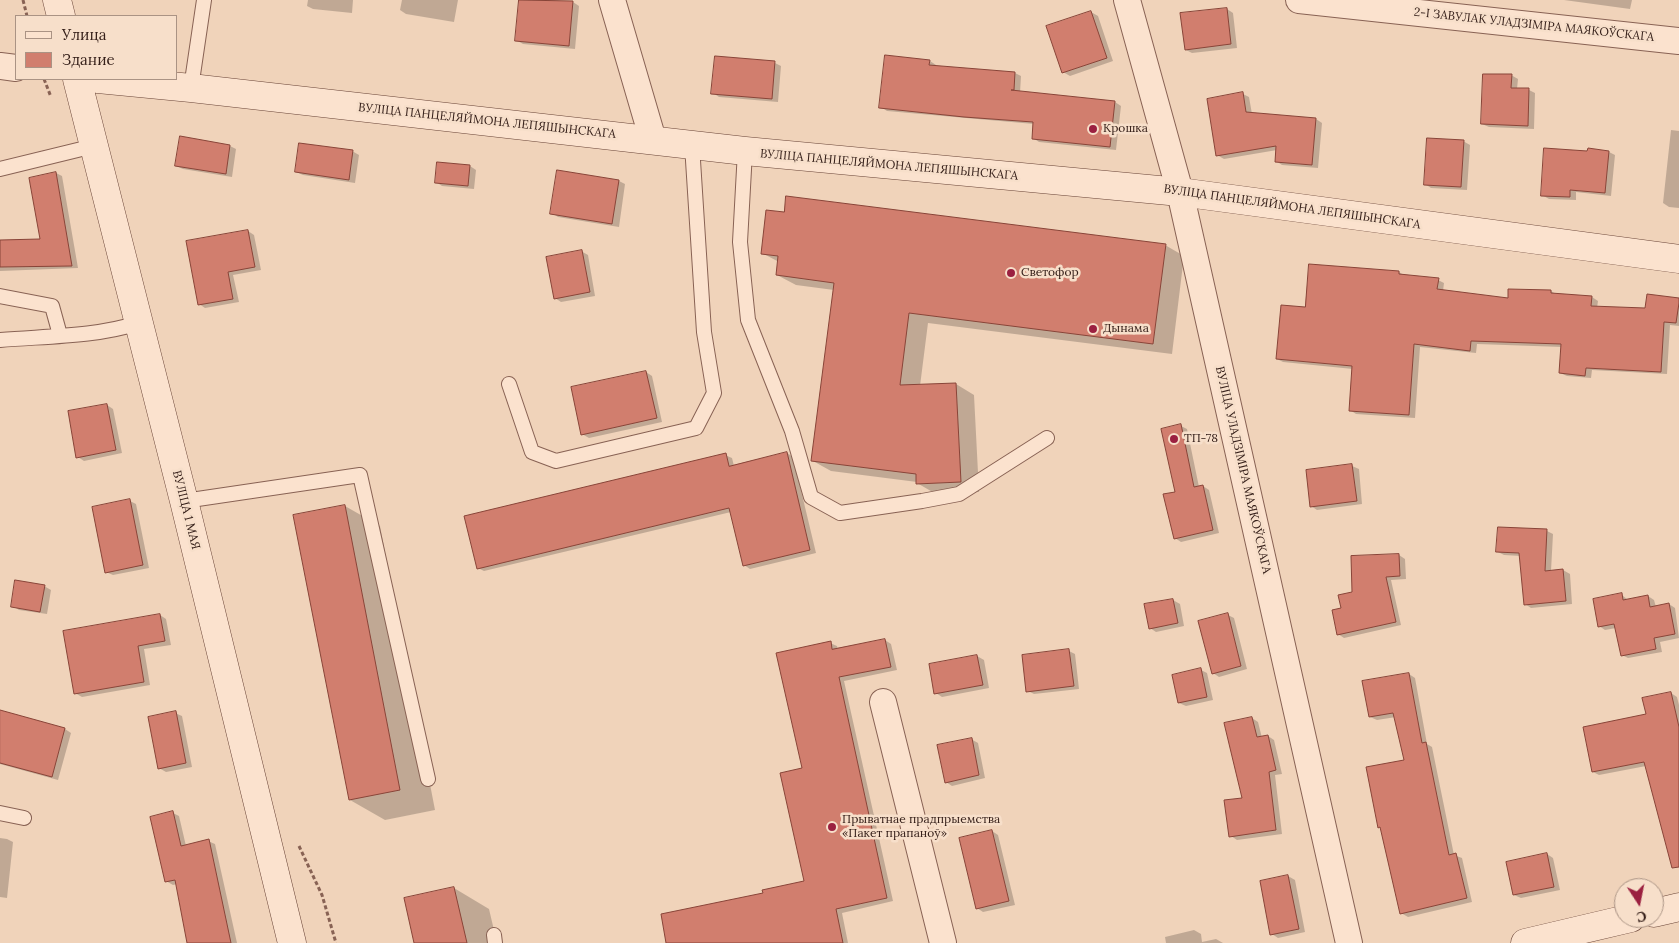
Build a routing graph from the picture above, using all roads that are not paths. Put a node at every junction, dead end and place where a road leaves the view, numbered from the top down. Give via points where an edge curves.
1 (57, 0) edge
2 (204, 0) edge
3 (612, 0) edge
4 (1126, 0) edge
5 (1299, 0) edge
6 (61, 15) edge
7 (1679, 41) edge
8 (0, 66) edge
9 (15, 68) edge
10 (77, 80) edge
11 (108, 80) edge
12 (191, 88) junction
13 (653, 140) junction
14 (692, 145) junction
15 (94, 146) junction
16 (744, 151) junction
17 (0, 169) edge
18 (1180, 192) junction
19 (1679, 259) edge
20 (0, 296) edge
21 (139, 323) junction
22 (60, 335) junction
23 (0, 340) edge
24 (509, 384) dead end
25 (1047, 438) dead end
26 (184, 501) junction
27 (884, 702) dead end
28 (428, 779) dead end
29 (0, 813) edge
30 (24, 818) dead end
31 (1679, 907) edge
32 (1664, 911) edge
33 (1614, 922) edge
34 (292, 943) edge
35 (943, 943) edge
36 (1350, 943) edge
37 (1525, 943) edge

1 - 6 street
2 - 12 lane
3 - 13 street
4 - 18 street, ВУЛІЦА УЛАДЗІМІРА МАЯКОЎСКАГА
5 - 7 street, 2-І ЗАВУЛАК УЛАДЗІМІРА МАЯКОЎСКАГА
8 - 9 street
10 - 15 street, ВУЛІЦА 1 МАЯ
11 - 12 street, ВУЛІЦА ПАНЦЕЛЯЙМОНА ЛЕПЯШЫНСКАГА
12 - 13 street, ВУЛІЦА ПАНЦЕЛЯЙМОНА ЛЕПЯШЫНСКАГА
13 - 14 street, ВУЛІЦА ПАНЦЕЛЯЙМОНА ЛЕПЯШЫНСКАГА
14 - 16 street, ВУЛІЦА ПАНЦЕЛЯЙМОНА ЛЕПЯШЫНСКАГА
14 - 24 lane via 704,332 714,393 696,428 556,461 532,452
15 - 17 lane
15 - 21 street, ВУЛІЦА 1 МАЯ
16 - 18 street, ВУЛІЦА ПАНЦЕЛЯЙМОНА ЛЕПЯШЫНСКАГА
16 - 25 lane via 740,242 748,320 792,431 811,497 840,513 959,494
18 - 19 street, ВУЛІЦА ПАНЦЕЛЯЙМОНА ЛЕПЯШЫНСКАГА
18 - 36 street, ВУЛІЦА УЛАДЗІМІРА МАЯКОЎСКАГА
20 - 22 lane via 52,306
21 - 22 lane via 83,335
21 - 26 street, ВУЛІЦА 1 МАЯ
22 - 23 lane
26 - 28 lane via 360,475
26 - 34 street, ВУЛІЦА 1 МАЯ
27 - 35 street
29 - 30 lane
31 - 32 street
33 - 37 street

